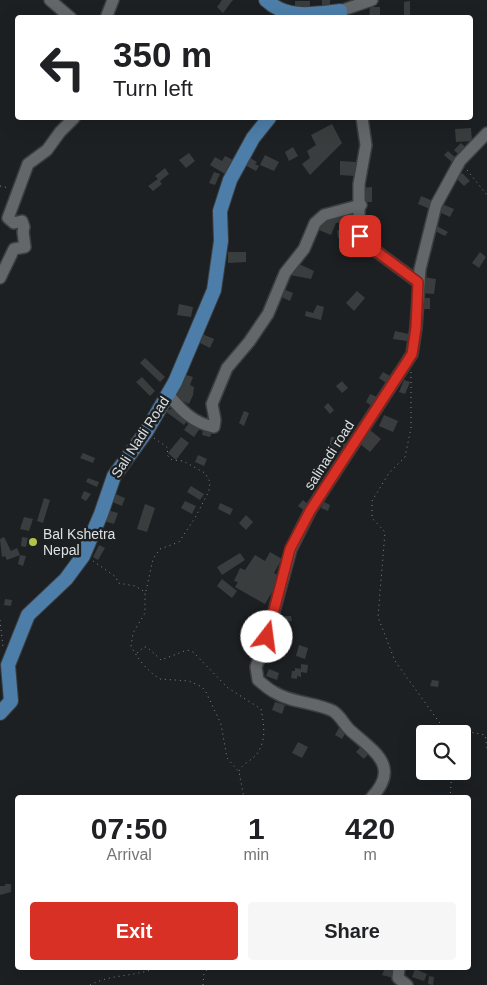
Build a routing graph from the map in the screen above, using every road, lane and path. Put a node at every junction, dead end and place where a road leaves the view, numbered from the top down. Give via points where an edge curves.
1 (50, 0) edge
2 (113, 0) edge
3 (266, 0) edge
4 (372, 0) edge
5 (340, 14) edge
6 (68, 15) edge
7 (107, 15) edge
8 (300, 15) edge
9 (322, 15) edge
10 (72, 120) edge
11 (267, 120) edge
12 (362, 120) edge
13 (487, 133) edge
14 (460, 161) junction
15 (487, 195) edge
16 (361, 205) junction
17 (0, 278) edge
18 (418, 282) junction
19 (412, 373) dead end
20 (168, 394) junction
21 (146, 432) junction
22 (83, 556) junction
23 (145, 592) junction
24 (0, 620) edge
25 (136, 654) junction
26 (13, 656) junction
27 (0, 713) edge
28 (441, 725) edge
29 (471, 732) edge
30 (487, 748) edge
31 (239, 772) junction
32 (451, 780) edge
33 (243, 795) edge
34 (373, 795) edge
35 (450, 795) edge
36 (150, 970) edge
37 (207, 970) edge
38 (398, 970) edge
39 (90, 985) edge
40 (202, 985) edge
41 (407, 985) edge

1 - 6 street
2 - 7 street
3 - 8 main road
4 - 5 street
5 - 9 main road
10 - 17 street via 48,150 28,164 8,218 14,222 22,221 25,247 14,248
11 - 20 main road, Sali Nadi Road via 253,138 230,180 220,212 221,241 212,295
12 - 16 street via 366,145 359,184
13 - 14 street, salinadi road
14 - 15 path
14 - 18 street, salinadi road via 436,205
16 - 18 street via 359,231 362,240
16 - 20 street via 317,219 304,249 285,273 268,314 227,368 212,404 214,427 187,415
18 - 34 street, salinadi road via 412,354 310,511 290,549 256,667 258,680 274,693 334,712 349,730 371,747 383,763 385,774 381,787
19 - 28 path via 411,428 405,457 389,473 372,501 372,518 385,532 378,617 395,661
20 - 21 main road, Sali Nadi Road
21 - 22 main road, Sali Nadi Road via 114,476
21 - 23 path via 168,448 172,460 183,461 205,473 210,482 207,496 180,542 160,550 153,559
22 - 23 path via 108,570 118,583 135,586
22 - 26 main road, Sali Nadi Road via 66,579 28,615
23 - 25 path via 145,613 130,640
24 - 26 path via 3,646
25 - 31 path via 160,678 202,687 221,724 227,758
25 - 31 path via 147,647 162,660 187,650 193,652 228,688 261,709 264,737 257,754
26 - 27 main road, Sali Nadi Road via 7,672 11,701
29 - 30 path via 484,735
31 - 33 path
32 - 35 path
36 - 39 path via 105,978
37 - 40 path
38 - 41 street via 398,978

